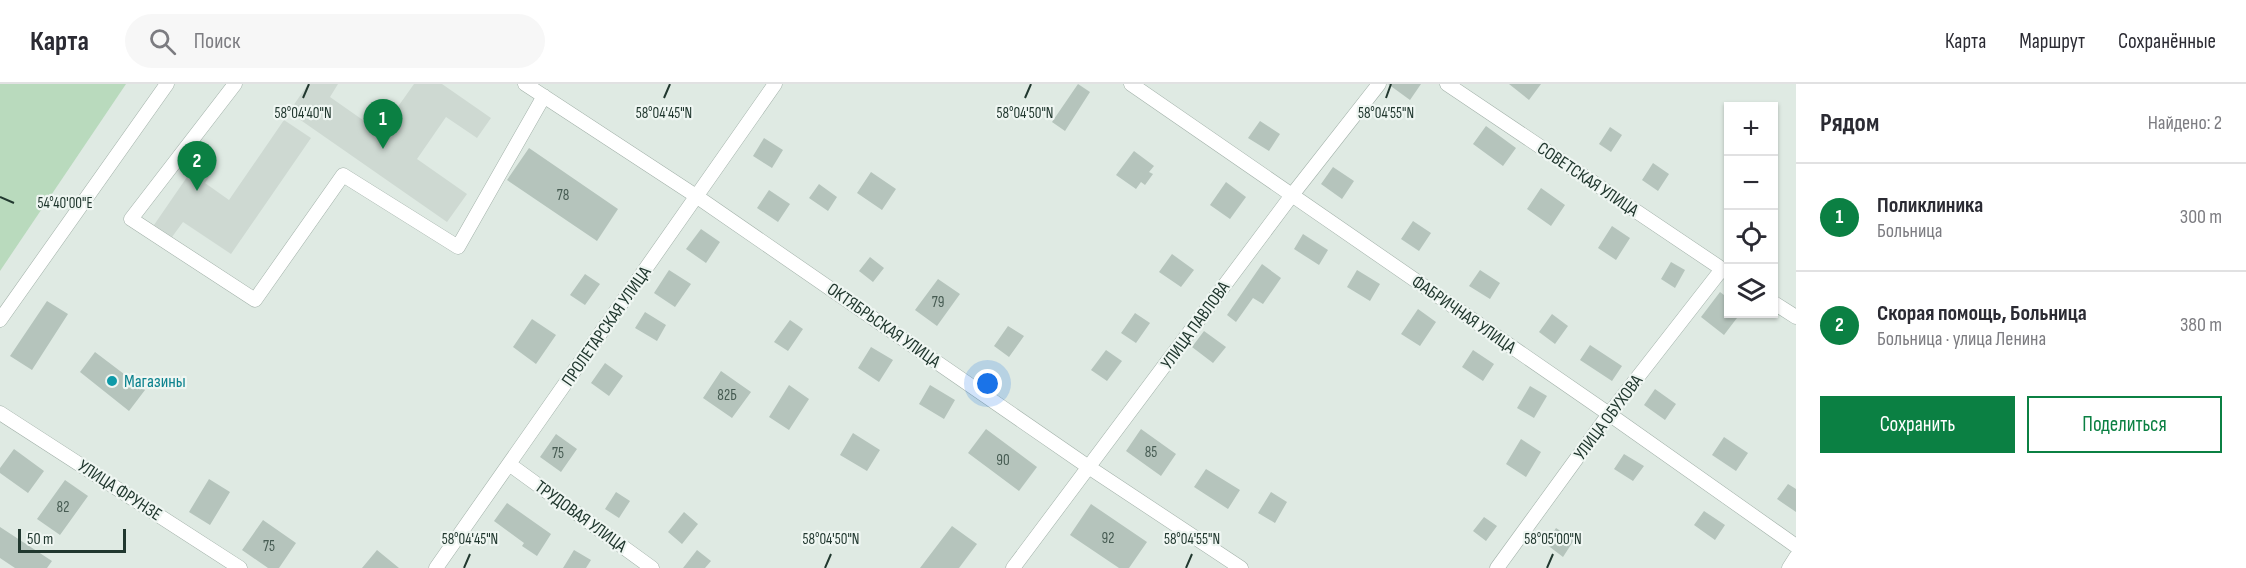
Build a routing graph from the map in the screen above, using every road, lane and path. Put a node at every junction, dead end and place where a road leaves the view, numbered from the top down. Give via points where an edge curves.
1 (167, 84) edge
2 (235, 84) edge
3 (525, 84) edge
4 (775, 84) edge
5 (1131, 84) edge
6 (1379, 84) edge
7 (1447, 84) edge
8 (544, 96) junction
9 (1292, 195) junction
10 (696, 196) junction
11 (1724, 270) edge
12 (1724, 272) edge
13 (1778, 306) edge
14 (1796, 317) edge
15 (0, 320) edge
16 (0, 413) edge
17 (1609, 414) junction
18 (509, 464) junction
19 (1090, 468) junction
20 (1796, 546) edge
21 (1796, 557) edge
22 (240, 568) edge
23 (436, 568) edge
24 (652, 568) edge
25 (1014, 568) edge
26 (1241, 568) edge
27 (1497, 568) edge
28 (1789, 568) edge

1 - 15 street
2 - 8 street via 130,219 255,300 343,175 458,247
3 - 8 street, ОКТЯБРЬСКАЯ УЛИЦА
4 - 10 street, ПРОЛЕТАРСКАЯ УЛИЦА
5 - 9 street, ФАБРИЧНАЯ УЛИЦА
6 - 9 street, УЛИЦА ПАВЛОВА
7 - 11 street, СОВЕТСКАЯ УЛИЦА
8 - 10 street, ОКТЯБРЬСКАЯ УЛИЦА
9 - 17 street, ФАБРИЧНАЯ УЛИЦА
9 - 19 street, УЛИЦА ПАВЛОВА
10 - 18 street, ПРОЛЕТАРСКАЯ УЛИЦА
10 - 19 street, ОКТЯБРЬСКАЯ УЛИЦА
12 - 17 street, УЛИЦА ОБУХОВА
13 - 14 street
16 - 22 street, УЛИЦА ФРУНЗЕ
17 - 20 street, ФАБРИЧНАЯ УЛИЦА
17 - 27 street, УЛИЦА ОБУХОВА
18 - 23 street, ПРОЛЕТАРСКАЯ УЛИЦА
18 - 24 street, ТРУДОВАЯ УЛИЦА
19 - 25 street, УЛИЦА ПАВЛОВА
19 - 26 street, ОКТЯБРЬСКАЯ УЛИЦА
21 - 28 street

